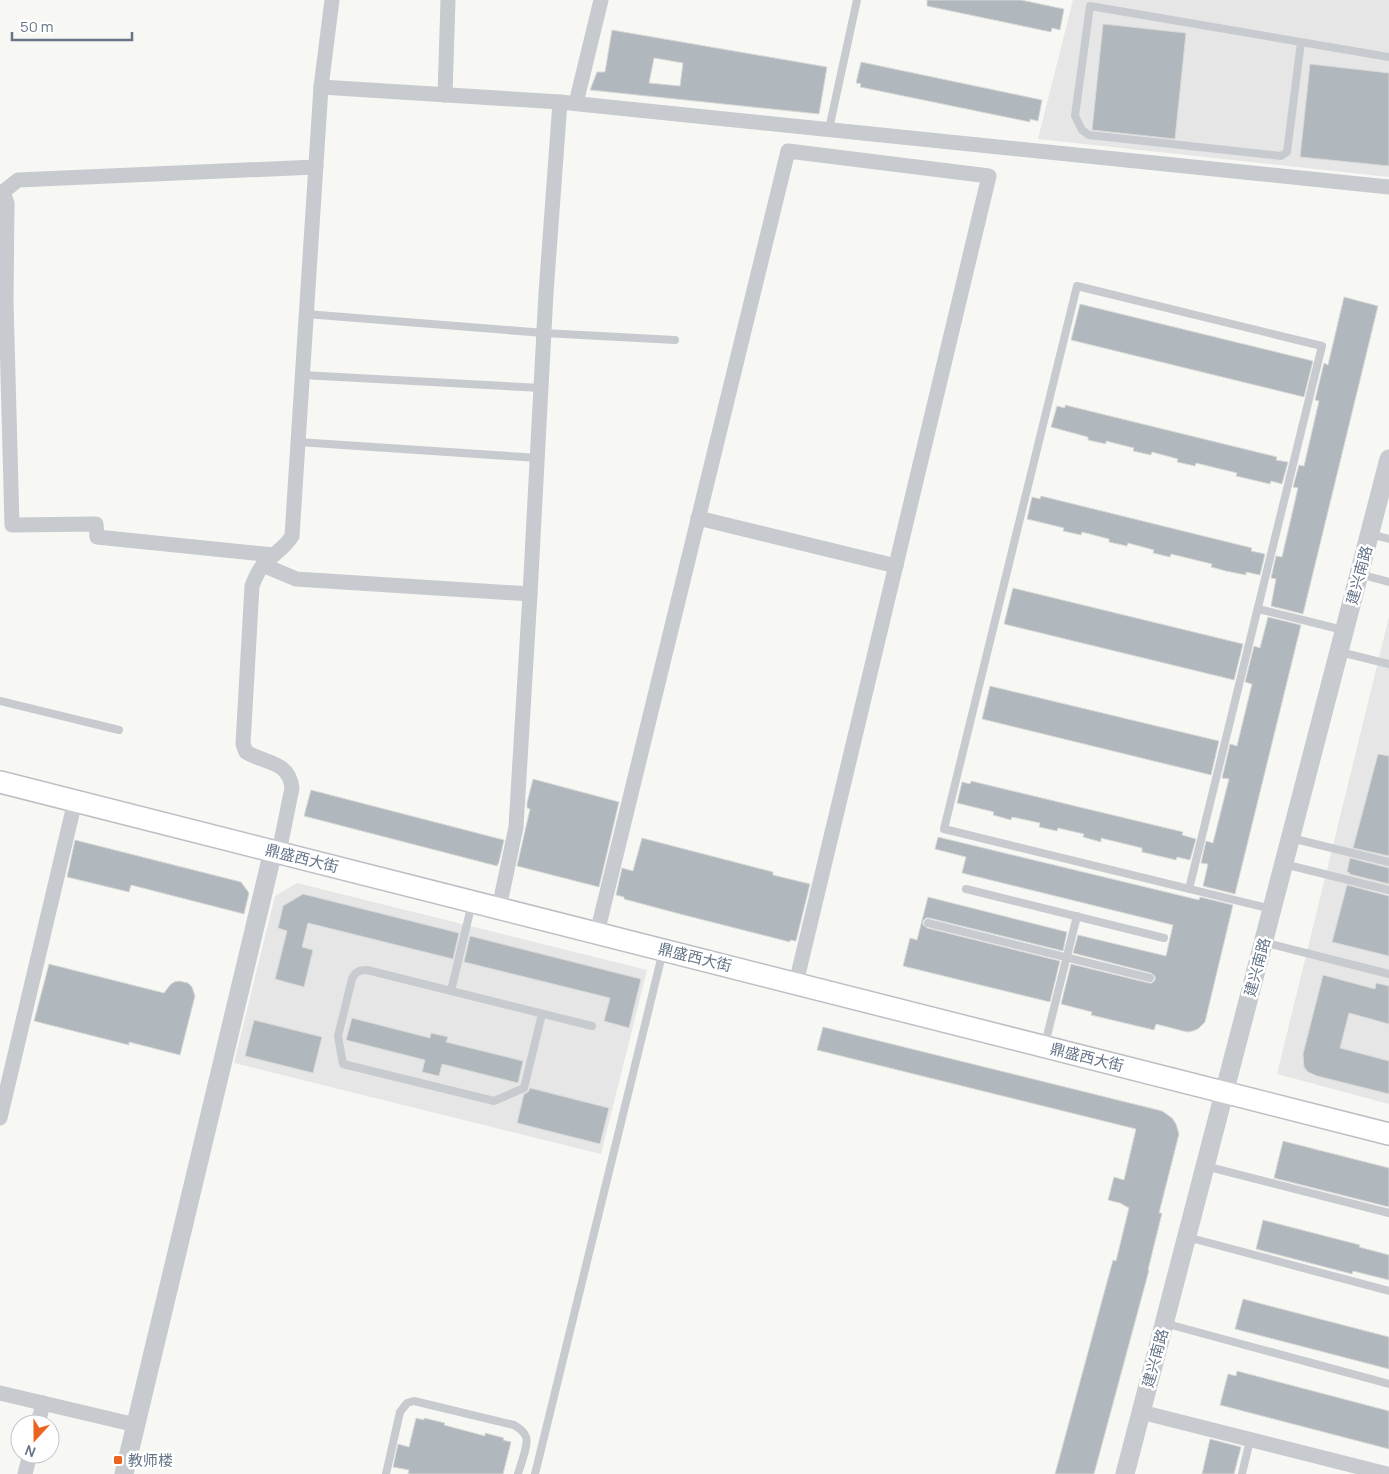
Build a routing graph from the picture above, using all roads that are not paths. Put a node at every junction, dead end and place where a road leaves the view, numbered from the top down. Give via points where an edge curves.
1 (332, 0) edge
2 (448, 0) edge
3 (601, 0) edge
4 (856, 0) edge
5 (1301, 42) junction
6 (1389, 57) edge
7 (320, 87) junction
8 (446, 95) junction
9 (560, 102) junction
10 (576, 103) junction
11 (829, 129) junction
12 (316, 167) junction
13 (1389, 187) edge
14 (1, 192) edge
15 (306, 314) junction
16 (544, 333) junction
17 (675, 340) dead end
18 (302, 375) junction
19 (542, 388) junction
20 (298, 442) junction
21 (538, 458) junction
22 (1389, 459) edge
23 (698, 518) junction
24 (1370, 534) junction
25 (1389, 539) edge
26 (274, 555) junction
27 (263, 565) junction
28 (896, 566) junction
29 (1359, 574) junction
30 (1389, 582) edge
31 (530, 594) junction
32 (1258, 609) junction
33 (1344, 630) junction
34 (1339, 652) junction
35 (1389, 664) edge
36 (0, 701) edge
37 (119, 730) dead end
38 (1, 788) edge
39 (75, 801) junction
40 (1290, 838) junction
41 (276, 852) junction
42 (1389, 862) edge
43 (1284, 864) junction
44 (966, 889) dead end
45 (1189, 889) junction
46 (1389, 890) edge
47 (473, 901) junction
48 (499, 908) junction
49 (1272, 909) junction
50 (1077, 916) junction
51 (928, 923) dead end
52 (597, 932) junction
53 (1164, 938) dead end
54 (1263, 942) junction
55 (664, 950) junction
56 (1066, 957) junction
57 (1389, 974) edge
58 (1150, 978) dead end
59 (796, 983) junction
60 (450, 991) junction
61 (542, 1014) junction
62 (592, 1026) dead end
63 (1045, 1046) junction
64 (1224, 1092) junction
65 (0, 1118) edge
66 (1389, 1134) edge
67 (1205, 1166) junction
68 (1389, 1213) edge
69 (1186, 1237) junction
70 (1389, 1291) edge
71 (1164, 1323) junction
72 (1389, 1384) edge
73 (0, 1393) edge
74 (43, 1403) junction
75 (1141, 1412) junction
76 (40, 1414) edge
77 (136, 1425) junction
78 (1250, 1440) junction
79 (124, 1474) edge
80 (386, 1474) edge
81 (518, 1474) edge
82 (535, 1474) edge
83 (1125, 1474) edge
84 (1242, 1474) edge
85 (1387, 1474) edge

1 - 7 street
2 - 8 street
3 - 10 street
4 - 11 lane
5 - 5 lane via 1287,152 1281,156 1089,135 1082,130 1075,116 1090,6
5 - 6 lane
7 - 8 street
7 - 12 street
8 - 9 street
9 - 10 street
9 - 16 street
10 - 11 street
11 - 13 street
12 - 14 street via 18,180
12 - 15 street
14 - 26 street via 7,203 6,301 12,525 96,524 97,538
15 - 16 lane
15 - 18 street
16 - 17 lane
16 - 19 street
18 - 19 lane
18 - 20 street
19 - 21 street
20 - 21 lane
20 - 26 street via 292,536 287,545
21 - 31 street
22 - 24 street, 建兴南路
23 - 28 street
23 - 28 street via 788,151 989,176
23 - 52 street
24 - 25 lane
24 - 29 street, 建兴南路
26 - 27 street
27 - 31 street via 296,579
27 - 41 street via 252,586 243,744 246,752 284,769 291,778 292,788
28 - 59 street
29 - 30 lane
29 - 33 street, 建兴南路
31 - 48 street via 516,826
32 - 33 lane
32 - 45 lane
32 - 45 lane via 1322,346 1078,286 944,829
33 - 34 street, 建兴南路
34 - 35 lane
34 - 40 street, 建兴南路
36 - 37 lane
38 - 39 main road, 鼎盛西大街
39 - 41 main road, 鼎盛西大街
39 - 65 street
40 - 42 lane
40 - 43 street, 建兴南路
41 - 47 main road, 鼎盛西大街
41 - 77 street
43 - 46 lane
43 - 49 street, 建兴南路
44 - 50 lane
45 - 49 lane
47 - 48 main road, 鼎盛西大街
47 - 60 lane
48 - 52 main road, 鼎盛西大街
49 - 54 street, 建兴南路
50 - 53 lane
50 - 56 lane
51 - 56 lane
52 - 55 main road, 鼎盛西大街
54 - 57 lane
54 - 64 street, 建兴南路
55 - 59 main road, 鼎盛西大街
55 - 82 lane
56 - 58 lane
56 - 63 lane
59 - 63 main road, 鼎盛西大街
60 - 61 lane
60 - 61 lane via 366,970 357,972 352,979 338,1036 343,1064 494,1102 524,1088
61 - 62 lane
63 - 64 main road, 鼎盛西大街
64 - 66 main road, 鼎盛西大街
64 - 67 street, 建兴南路
67 - 68 lane
67 - 69 street, 建兴南路
69 - 70 lane
69 - 71 street, 建兴南路
71 - 72 lane
71 - 75 street, 建兴南路
73 - 74 street
74 - 76 street
74 - 77 street
75 - 78 street
75 - 83 street, 建兴南路
77 - 79 street
78 - 84 lane
78 - 85 street
80 - 81 lane via 400,1412 407,1403 414,1401 521,1429 526,1442

